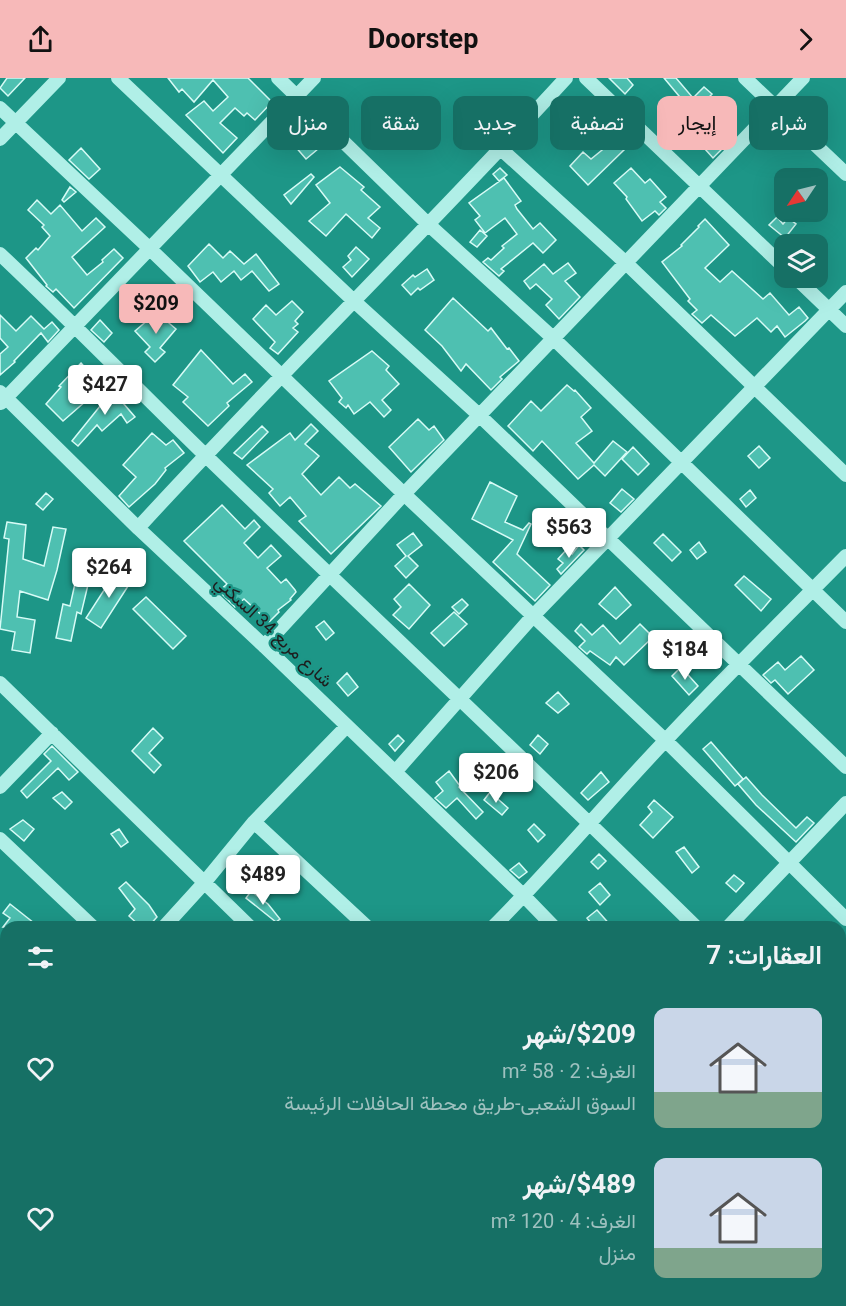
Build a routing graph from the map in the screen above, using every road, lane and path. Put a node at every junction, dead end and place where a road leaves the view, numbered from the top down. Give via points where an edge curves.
1 (59, 78) edge
2 (118, 78) edge
3 (278, 78) edge
4 (314, 78) edge
5 (566, 78) edge
6 (586, 78) edge
7 (745, 78) edge
8 (802, 78) edge
9 (297, 96) joint
10 (764, 96) edge
11 (785, 96) edge
12 (0, 108) edge
13 (538, 109) edge
14 (16, 122) junction
15 (267, 126) edge
16 (749, 133) edge
17 (0, 139) edge
18 (349, 147) edge
19 (500, 150) edge
20 (502, 150) edge
21 (821, 150) edge
22 (220, 173) junction
23 (846, 174) edge
24 (699, 184) junction
25 (429, 225) junction
26 (150, 249) junction
27 (0, 254) edge
28 (774, 257) edge
29 (626, 263) junction
30 (807, 288) edge
31 (846, 292) edge
32 (355, 302) junction
33 (829, 309) junction
34 (75, 325) junction
35 (846, 326) edge
36 (552, 338) junction
37 (282, 376) junction
38 (754, 386) junction
39 (2, 398) edge
40 (479, 415) junction
41 (205, 455) junction
42 (682, 463) junction
43 (846, 475) edge
44 (404, 494) junction
45 (138, 528) junction
46 (608, 538) junction
47 (846, 556) edge
48 (330, 574) junction
49 (813, 590) junction
50 (533, 616) junction
51 (846, 622) edge
52 (264, 646) junction
53 (738, 665) junction
54 (0, 683) edge
55 (460, 698) junction
56 (347, 726) junction
57 (52, 733) junction
58 (665, 740) junction
59 (846, 766) edge
60 (395, 772) junction
61 (0, 788) edge
62 (846, 803) edge
63 (254, 822) junction
64 (589, 822) junction
65 (0, 838) edge
66 (789, 863) junction
67 (204, 883) junction
68 (524, 896) junction
69 (846, 919) edge
70 (87, 921) edge
71 (169, 921) edge
72 (244, 921) edge
73 (361, 921) edge
74 (499, 921) edge
75 (548, 921) edge
76 (690, 921) edge
77 (734, 921) edge

1 - 14 street
2 - 22 street
3 - 9 street
4 - 9 street
5 - 13 street
6 - 24 street
7 - 10 street
8 - 11 street
12 - 14 street
14 - 17 street
14 - 26 street
15 - 22 street
16 - 24 street
18 - 25 street
19 - 25 street
20 - 29 street
21 - 23 street
22 - 26 street
22 - 32 street
24 - 28 street
24 - 29 street
25 - 32 street
25 - 36 street
26 - 34 street
26 - 37 street
27 - 34 street
29 - 36 street
29 - 38 street
30 - 33 street
31 - 33 street
32 - 37 street
32 - 40 street
33 - 35 street
33 - 38 street
34 - 39 street
34 - 41 street
36 - 40 street
36 - 42 street
37 - 41 street
37 - 44 street
38 - 42 street
38 - 43 street
39 - 45 street, شارع مربع 34 السكني
40 - 44 street
40 - 46 street
41 - 45 street
41 - 48 street
42 - 46 street
42 - 49 street
44 - 48 street
44 - 50 street
45 - 52 street, شارع مربع 34 السكني
46 - 50 street
46 - 53 street
47 - 49 street
48 - 52 street
48 - 55 street
49 - 51 street
49 - 53 street
50 - 55 street
50 - 58 street
52 - 56 street, شارع مربع 34 السكني
53 - 58 street
53 - 59 street
54 - 57 street
55 - 60 street
55 - 64 street
56 - 60 street, شارع مربع 34 السكني
56 - 63 street
57 - 61 street
57 - 67 street
58 - 64 street
58 - 66 street
60 - 68 street, شارع مربع 34 السكني
62 - 66 street
63 - 67 street
63 - 73 street
64 - 68 street
64 - 76 street
65 - 70 street
66 - 69 street
66 - 77 street
67 - 71 street
67 - 72 street
68 - 74 street
68 - 75 street, شارع مربع 34 السكني

